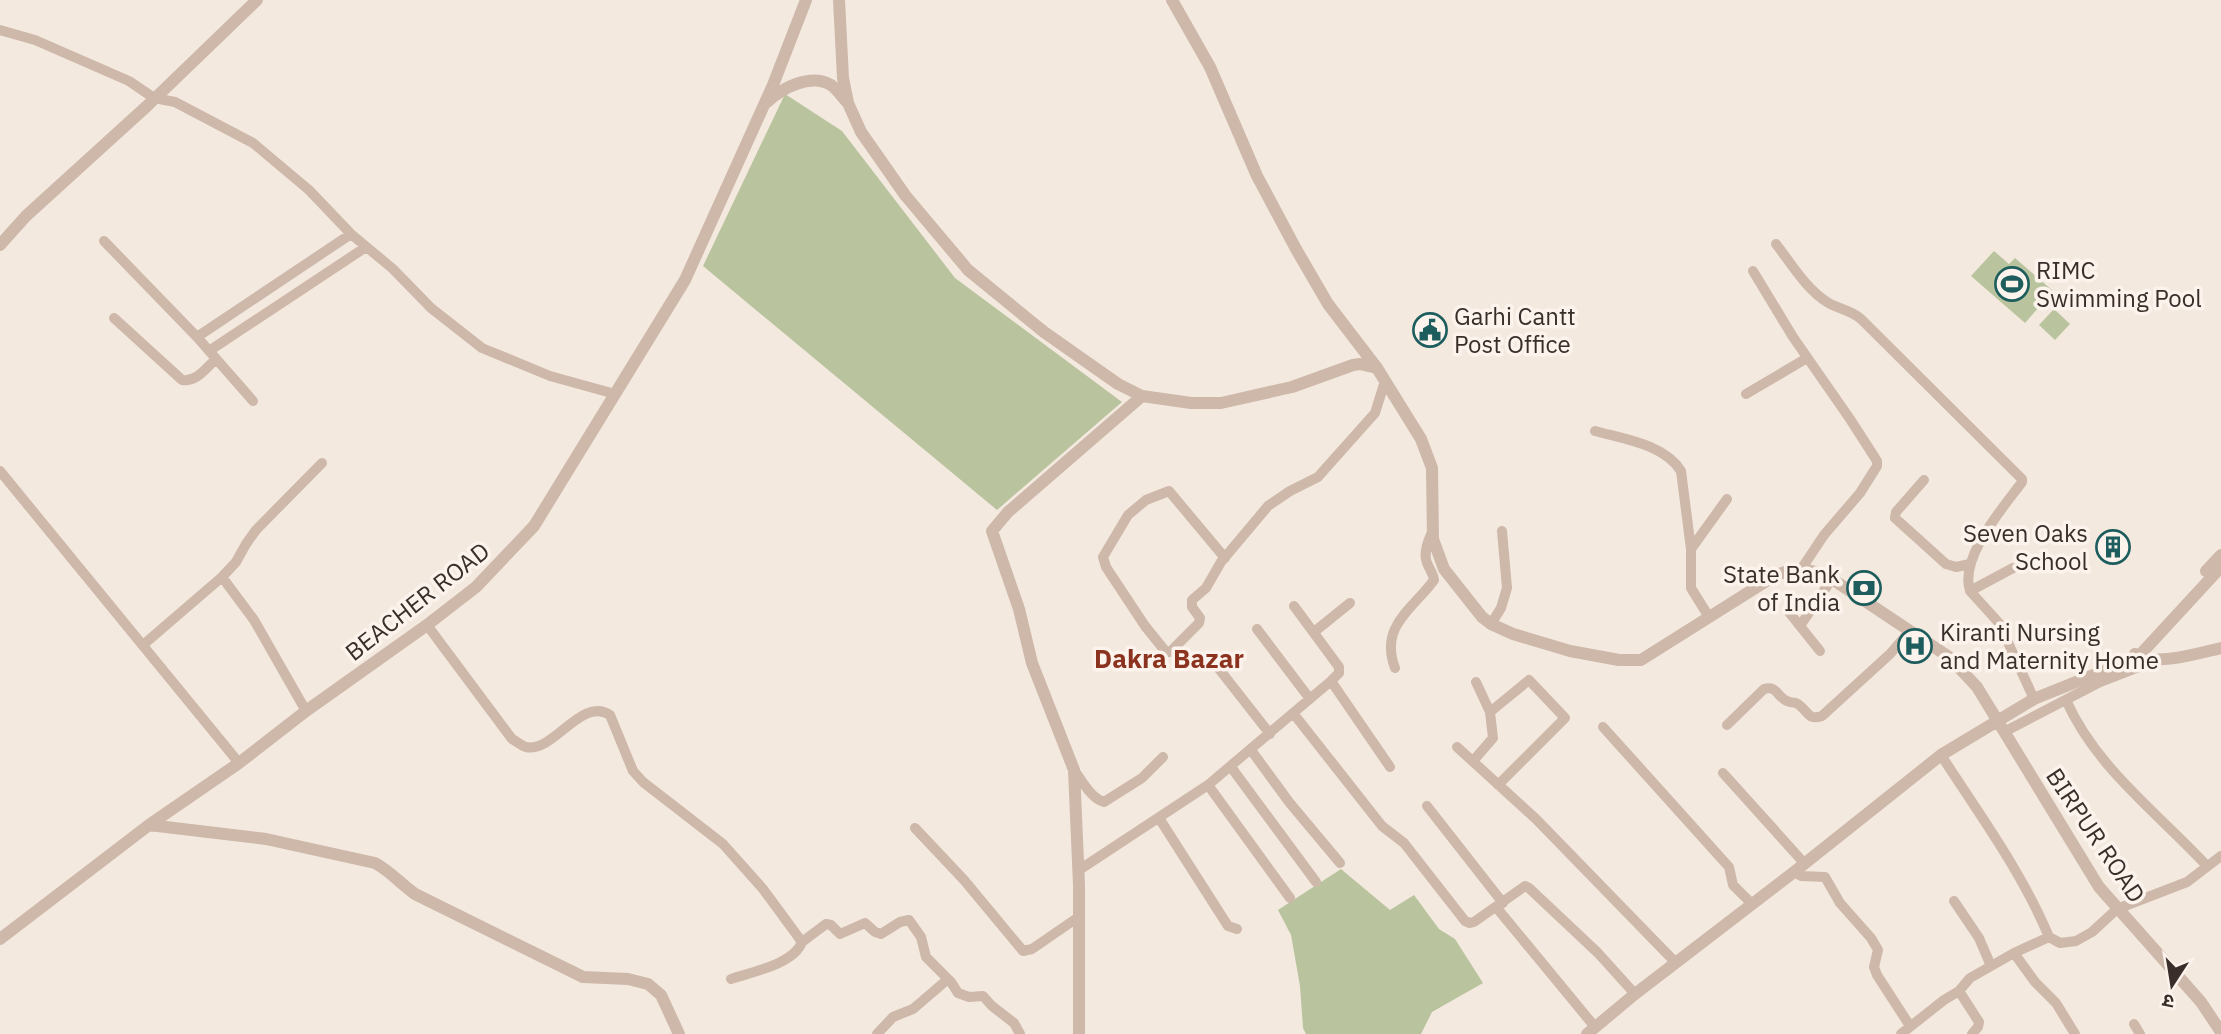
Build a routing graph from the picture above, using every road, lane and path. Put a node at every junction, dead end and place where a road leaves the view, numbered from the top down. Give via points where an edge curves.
1 (257, 0) edge
2 (806, 0) edge
3 (839, 0) edge
4 (1172, 0) edge
5 (0, 30) edge
6 (154, 98) junction
7 (848, 103) junction
8 (764, 104) junction
9 (351, 234) junction
10 (104, 241) dead end
11 (1776, 244) dead end
12 (0, 245) edge
13 (366, 247) junction
14 (1753, 271) dead end
15 (114, 318) dead end
16 (197, 337) junction
17 (212, 355) junction
18 (1807, 358) junction
19 (1377, 368) junction
20 (1385, 381) junction
21 (615, 394) junction
22 (1746, 394) dead end
23 (1142, 397) junction
24 (253, 401) dead end
25 (1595, 431) dead end
26 (322, 463) dead end
27 (0, 471) edge
28 (1923, 480) dead end
29 (1727, 499) dead end
30 (1433, 528) junction
31 (1502, 531) dead end
32 (1690, 549) junction
33 (2221, 555) edge
34 (1225, 558) junction
35 (1970, 564) junction
36 (2221, 567) edge
37 (1802, 568) junction
38 (2013, 568) dead end
39 (222, 577) junction
40 (1832, 579) junction
41 (1970, 591) junction
42 (1350, 603) dead end
43 (1294, 606) dead end
44 (1788, 611) dead end
45 (1709, 617) junction
46 (1491, 624) junction
47 (427, 625) junction
48 (1800, 626) junction
49 (1258, 629) dead end
50 (1910, 631) junction
51 (1314, 632) junction
52 (143, 645) junction
53 (2221, 648) edge
54 (1820, 651) dead end
55 (2133, 656) junction
56 (1212, 660) dead end
57 (2157, 660) junction
58 (1395, 668) dead end
59 (1331, 681) junction
60 (1476, 682) dead end
61 (1310, 699) junction
62 (2034, 699) junction
63 (2066, 700) junction
64 (306, 711) junction
65 (1490, 712) junction
66 (1293, 713) junction
67 (1997, 720) junction
68 (1727, 725) dead end
69 (1603, 727) dead end
70 (2004, 732) junction
71 (1270, 734) junction
72 (1457, 747) dead end
73 (1251, 750) junction
74 (1941, 755) junction
75 (1163, 757) dead end
76 (1473, 761) junction
77 (239, 762) junction
78 (1231, 767) junction
79 (1391, 767) dead end
80 (1074, 770) junction
81 (1723, 773) dead end
82 (1208, 785) junction
83 (1498, 785) junction
84 (1427, 806) dead end
85 (1160, 818) junction
86 (149, 825) junction
87 (915, 828) dead end
88 (2221, 856) edge
89 (1340, 863) dead end
90 (2207, 866) junction
91 (1799, 868) junction
92 (1079, 870) junction
93 (1316, 882) dead end
94 (1290, 898) dead end
95 (1954, 901) dead end
96 (1752, 904) junction
97 (1499, 905) junction
98 (2117, 909) junction
99 (1080, 916) junction
100 (1237, 929) dead end
101 (2049, 937) junction
102 (0, 939) edge
103 (802, 942) junction
104 (2014, 953) junction
105 (1676, 963) junction
106 (1991, 966) junction
107 (731, 979) dead end
108 (948, 979) junction
109 (1959, 991) junction
110 (1635, 994) junction
111 (2134, 1024) dead end
112 (1913, 1025) junction
113 (1591, 1031) edge
114 (2221, 1032) edge
115 (679, 1034) edge
116 (877, 1034) edge
117 (1020, 1034) edge
118 (1079, 1034) edge
119 (1900, 1034) edge
120 (1923, 1034) edge
121 (1972, 1034) edge
122 (2075, 1034) edge
123 (2140, 1034) edge

1 - 6 street
2 - 8 street, BEACHER ROAD
3 - 7 street
4 - 19 street via 1210,67 1257,176 1296,249 1328,304
5 - 6 street via 118,76
6 - 9 street via 175,102 253,143 309,190
6 - 12 street
7 - 8 street via 831,85 819,82 782,89
7 - 23 street via 861,132 905,195 968,270 1044,332
8 - 21 street, BEACHER ROAD via 685,280
9 - 13 street
9 - 16 street
10 - 16 street
11 - 35 street via 1808,284 1826,301 1861,319 2022,479 1994,518
13 - 17 street
13 - 21 street via 482,348 550,376
14 - 18 street
15 - 17 street via 182,380 197,377
16 - 17 street
17 - 24 street
18 - 22 street
18 - 37 street via 1877,464
19 - 20 street
19 - 23 street via 1353,365 1292,387 1221,402
20 - 30 street via 1421,439 1432,468
20 - 34 street via 1375,413 1318,477 1268,506
21 - 47 street, BEACHER ROAD via 534,526 476,587
23 - 80 street via 1008,512 992,531 1032,663
25 - 32 street via 1639,443 1675,462 1685,491
26 - 39 street via 256,530
27 - 52 street
28 - 35 street via 1895,518 1946,564
29 - 32 street
30 - 46 street via 1444,569
30 - 58 street via 1426,559 1434,580 1395,628 1390,646
31 - 46 street via 1507,588
32 - 45 street via 1691,588
33 - 55 street
34 - 34 street via 1206,588 1192,600 1199,624 1168,653 1145,626 1103,557 1128,515 1146,500 1169,491
35 - 41 street
36 - 55 street
37 - 40 street, BIRPUR ROAD
37 - 45 street via 1776,576
38 - 41 street
39 - 52 street
39 - 64 street via 254,620
40 - 48 street
40 - 50 street, BIRPUR ROAD
41 - 62 street via 1999,623
42 - 51 street
43 - 51 street
44 - 48 street
45 - 46 street via 1641,660 1630,661 1570,651
47 - 64 street, BEACHER ROAD
47 - 103 street via 512,739 526,747 537,747 596,711 610,715 633,771 723,844 763,888
48 - 54 street
49 - 61 street
50 - 67 street, BIRPUR ROAD via 1949,657
50 - 68 street via 1822,716 1809,717 1768,687
51 - 59 street via 1339,667
52 - 77 street
53 - 57 street
55 - 57 street
55 - 62 street
56 - 71 street
57 - 63 street
59 - 61 street
59 - 79 street
60 - 65 street
61 - 66 street
62 - 67 street
63 - 70 street
63 - 90 street via 2102,758
64 - 77 street, BEACHER ROAD
65 - 76 street via 1493,738
65 - 83 street via 1529,680 1565,718
66 - 71 street
66 - 97 street via 1462,918 1474,922
67 - 70 street, BIRPUR ROAD
67 - 74 street
69 - 96 street via 1729,867 1734,885
70 - 98 street, BIRPUR ROAD
71 - 73 street
72 - 76 street
73 - 78 street
73 - 89 street
74 - 91 street
74 - 101 street via 2009,860
75 - 80 street via 1142,778 1104,802 1093,796
76 - 83 street
77 - 86 street, BEACHER ROAD
78 - 82 street
78 - 93 street
80 - 92 street
81 - 91 street
82 - 85 street
82 - 94 street
83 - 105 street
84 - 97 street
85 - 92 street
85 - 100 street via 1228,926
86 - 102 street, BEACHER ROAD
86 - 115 street via 266,839 375,863 415,894 583,976 648,984 661,995
87 - 99 street via 1023,951
88 - 90 street
90 - 98 street via 2187,882
91 - 96 street
91 - 112 street via 1801,876 1825,877 1840,903 1871,938 1878,950 1877,975
92 - 99 street
95 - 106 street
96 - 105 street
97 - 110 street via 1519,888 1529,888
97 - 113 street
98 - 101 street via 2076,941 2060,943
98 - 114 street, BIRPUR ROAD via 2201,1002
99 - 118 street
101 - 104 street
103 - 107 street via 786,959
103 - 108 street via 826,924 840,934 865,923 881,934 909,920 921,937 926,957
104 - 106 street
104 - 122 street
105 - 110 street
106 - 109 street
108 - 116 street via 913,1009 893,1017
108 - 117 street via 963,996 987,998
109 - 112 street
109 - 121 street via 1979,1022
110 - 113 street
111 - 123 street
112 - 119 street
112 - 120 street

